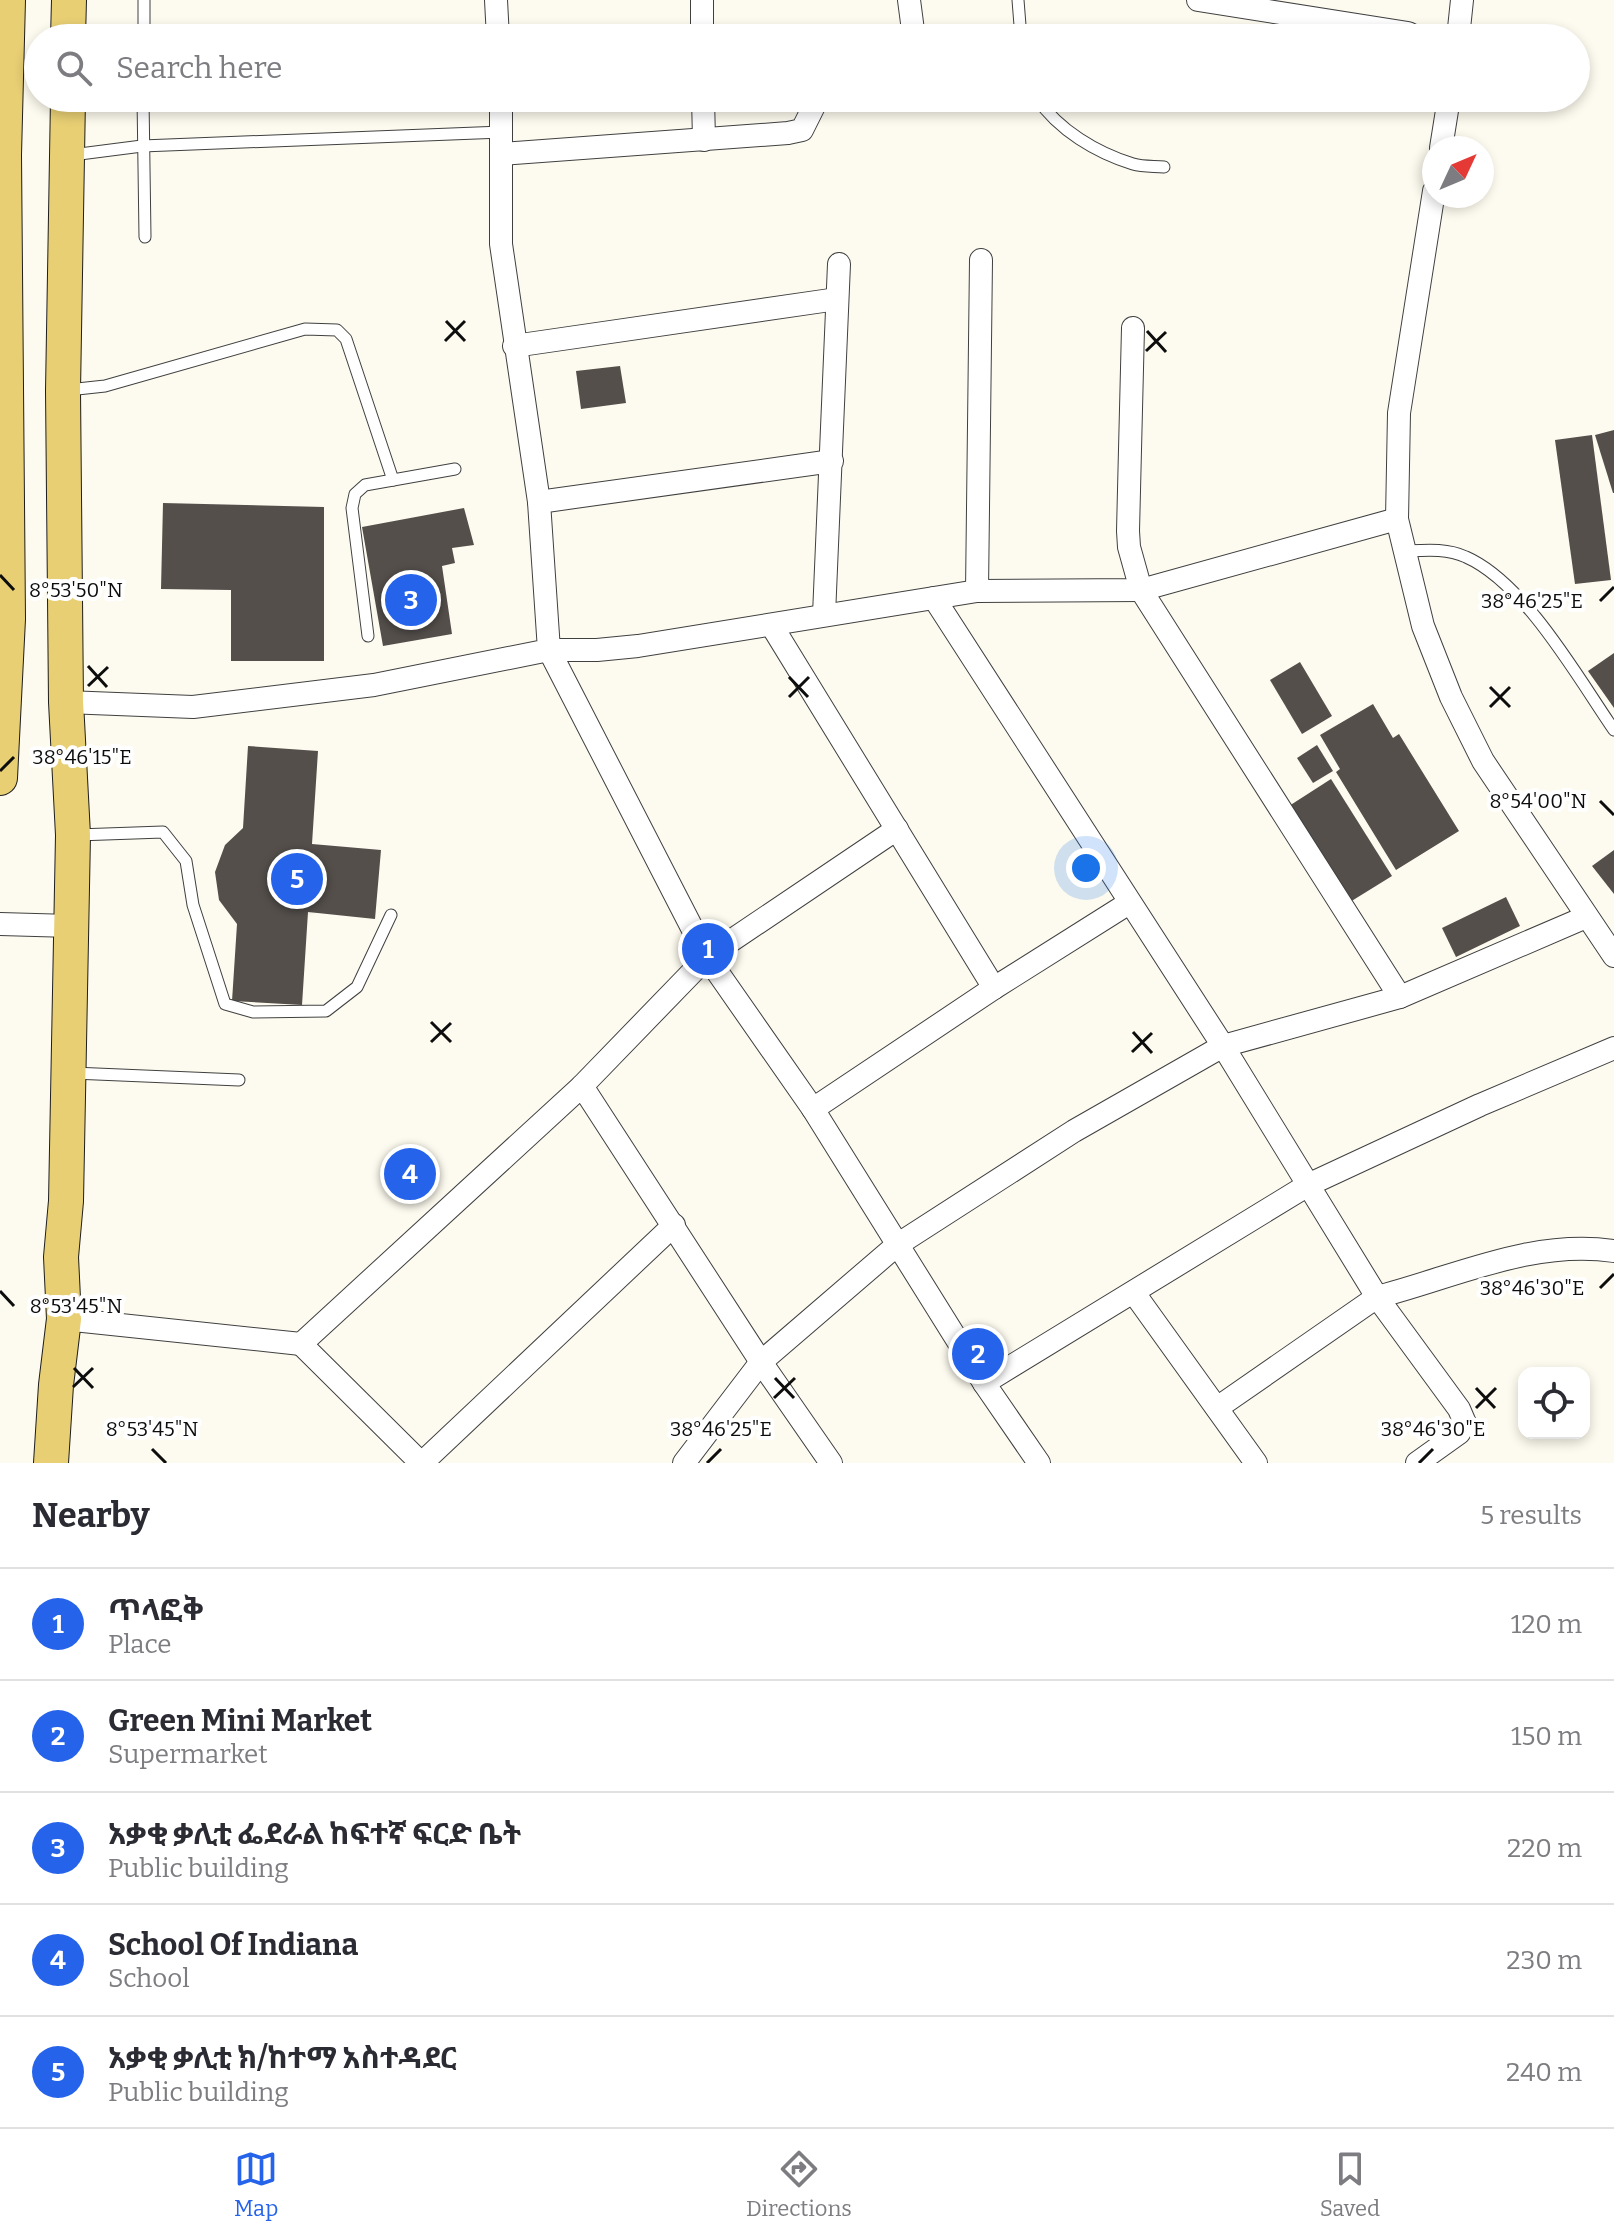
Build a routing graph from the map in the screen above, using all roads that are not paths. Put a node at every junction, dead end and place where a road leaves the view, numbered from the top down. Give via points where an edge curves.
1 (8, 0) edge
2 (69, 0) edge
3 (144, 0) edge
4 (496, 0) edge
5 (702, 0) edge
6 (909, 0) edge
7 (1018, 0) edge
8 (1198, 0) edge
9 (1462, 0) edge
10 (68, 24) edge
11 (144, 24) edge
12 (497, 24) edge
13 (702, 24) edge
14 (912, 24) edge
15 (1020, 24) edge
16 (1351, 24) edge
17 (1459, 24) edge
18 (68, 112) edge
19 (143, 112) edge
20 (501, 112) edge
21 (703, 112) edge
22 (811, 112) edge
23 (1047, 112) edge
24 (1447, 112) edge
25 (1443, 136) edge
26 (704, 140) junction
27 (502, 143) junction
28 (142, 146) junction
29 (68, 156) junction
30 (1164, 167) dead end
31 (1431, 208) edge
32 (145, 237) dead end
33 (981, 260) dead end
34 (839, 264) dead end
35 (837, 299) junction
36 (1133, 328) dead end
37 (514, 346) junction
38 (63, 391) junction
39 (832, 461) junction
40 (455, 469) dead end
41 (393, 480) junction
42 (539, 502) junction
43 (1397, 519) junction
44 (1405, 551) junction
45 (1141, 590) junction
46 (977, 591) junction
47 (934, 598) junction
48 (824, 615) junction
49 (4, 618) edge
50 (772, 626) junction
51 (368, 636) dead end
52 (549, 650) junction
53 (66, 702) junction
54 (1614, 730) edge
55 (0, 778) edge
56 (897, 829) junction
57 (73, 835) junction
58 (1129, 903) junction
59 (391, 915) dead end
60 (1586, 917) junction
61 (0, 924) edge
62 (71, 926) junction
63 (1614, 956) edge
64 (707, 957) junction
65 (994, 988) junction
66 (1400, 997) junction
67 (1223, 1046) junction
68 (1614, 1048) edge
69 (68, 1073) junction
70 (239, 1080) dead end
71 (582, 1086) junction
72 (813, 1109) junction
73 (1308, 1185) junction
74 (674, 1225) junction
75 (897, 1245) junction
76 (1614, 1251) edge
77 (1134, 1293) junction
78 (1377, 1297) junction
79 (64, 1319) junction
80 (301, 1344) junction
81 (761, 1362) junction
82 (984, 1383) junction
83 (1217, 1408) junction
84 (51, 1463) edge
85 (422, 1463) edge
86 (684, 1463) edge
87 (831, 1463) edge
88 (1039, 1463) edge
89 (1256, 1463) edge
90 (1417, 1463) edge

1 - 49 main road
2 - 10 main road
3 - 11 lane
4 - 12 street
5 - 13 street
6 - 14 street
7 - 15 lane
8 - 16 street
9 - 17 street
18 - 29 main road
19 - 28 lane
20 - 27 street
21 - 26 street
22 - 26 street via 802,130
23 - 30 lane via 1079,140 1135,164
24 - 25 street
26 - 27 street
27 - 28 lane
27 - 37 street via 501,244
28 - 29 lane
28 - 32 lane
29 - 38 main road
31 - 43 street via 1399,413
33 - 46 street
34 - 35 street
35 - 37 street
35 - 39 street
36 - 45 street via 1128,531
37 - 42 street
38 - 41 lane via 105,386 305,329 337,330 346,339
38 - 53 main road
39 - 42 street
39 - 48 street
40 - 41 lane
41 - 51 lane via 365,485 355,494 352,508
42 - 52 street
43 - 44 street
43 - 45 street
44 - 54 lane via 1442,550 1467,557 1497,577 1537,619
44 - 60 street via 1423,626 1451,697 1483,761
45 - 46 street
45 - 66 street
46 - 47 street
47 - 48 street
47 - 58 street
48 - 50 street
49 - 55 main road
50 - 52 street via 638,646
50 - 56 street
52 - 53 street via 374,685 193,707
52 - 64 street
53 - 57 main road
56 - 64 street
56 - 65 street
57 - 59 lane via 163,832 186,861 193,905 225,1004 253,1012 326,1011 357,987
57 - 62 main road
58 - 65 street
58 - 67 street
60 - 63 street
60 - 66 street
61 - 62 street
62 - 69 main road
64 - 71 street
64 - 72 street
65 - 72 street
66 - 67 street
67 - 73 street
67 - 75 street via 1074,1131
68 - 73 street
69 - 70 lane
69 - 79 main road via 61,1257
71 - 74 street
71 - 80 street
72 - 75 street
73 - 77 street
73 - 78 street
74 - 81 street
74 - 85 street
75 - 81 street
75 - 82 street
76 - 78 street via 1536,1252
77 - 82 street
77 - 83 street
78 - 83 street
78 - 90 street via 1465,1423
79 - 80 street
79 - 84 main road
80 - 85 street
81 - 86 street
81 - 87 street
82 - 88 street
83 - 89 street

